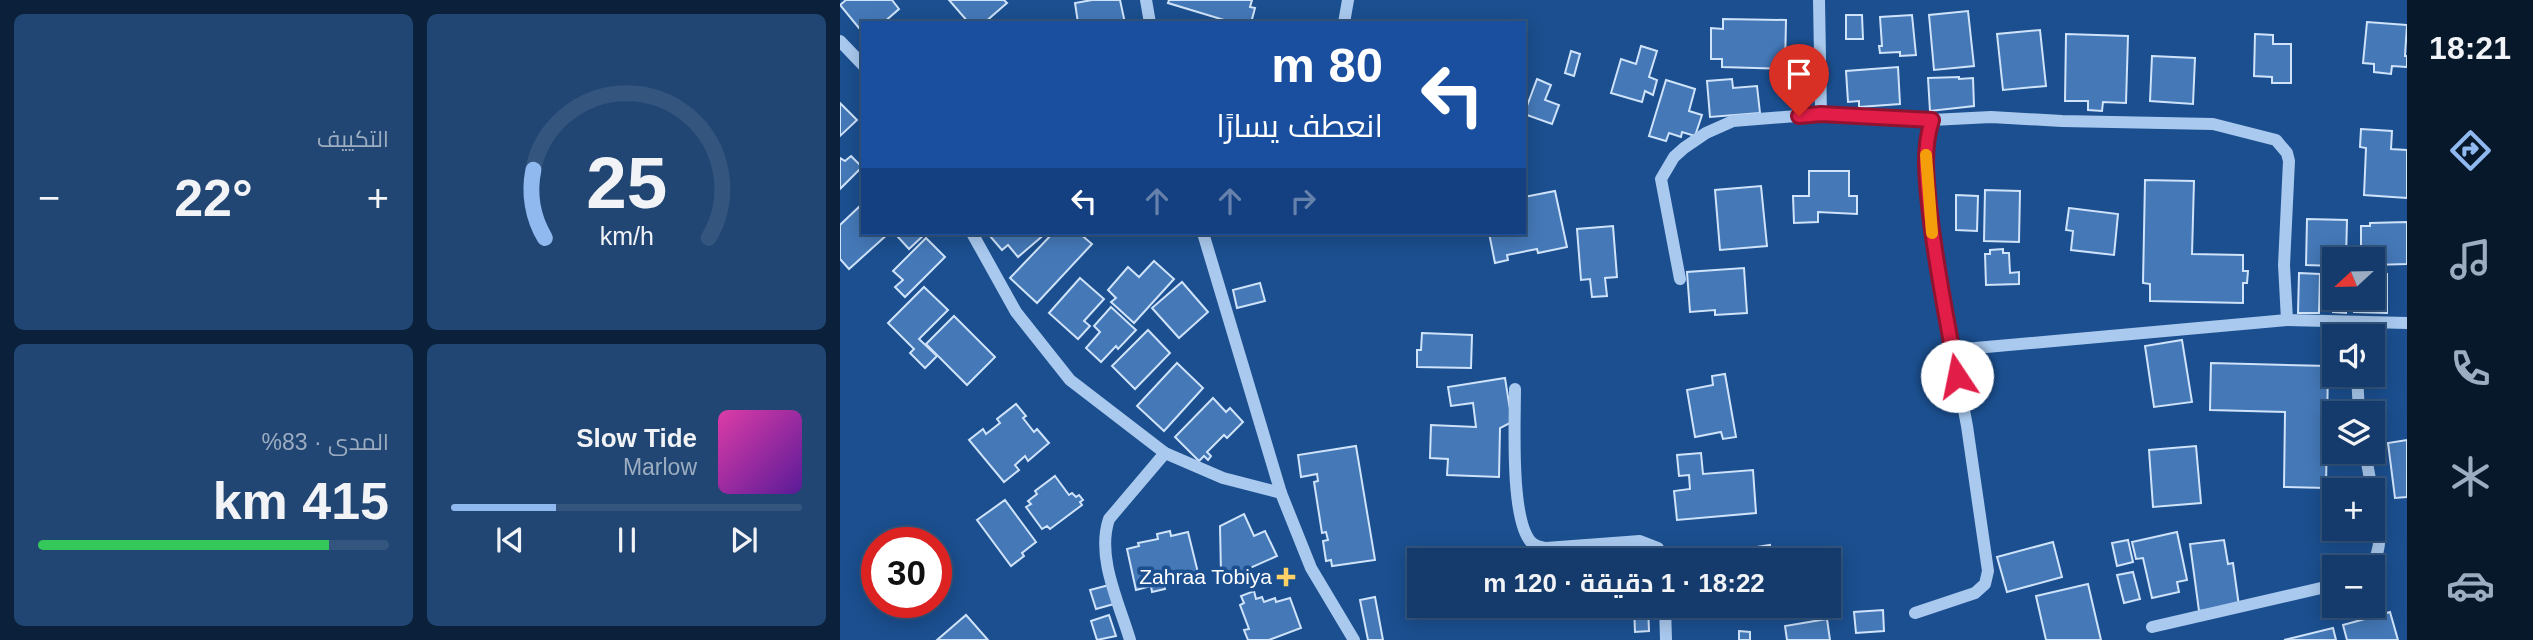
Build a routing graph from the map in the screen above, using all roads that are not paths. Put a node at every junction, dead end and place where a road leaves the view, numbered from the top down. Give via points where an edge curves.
1 (1146, 0) edge
2 (1348, 0) edge
3 (1819, 0) edge
4 (1150, 21) edge
5 (1344, 21) edge
6 (840, 41) edge
7 (861, 63) edge
8 (1821, 114) junction
9 (1932, 120) junction
10 (973, 235) edge
11 (1204, 235) edge
12 (1680, 279) dead end
13 (2287, 320) junction
14 (2407, 323) edge
15 (2322, 325) edge
16 (2385, 326) edge
17 (1952, 350) junction
18 (1515, 389) dead end
19 (1165, 453) junction
20 (1281, 493) junction
21 (1546, 548) edge
22 (1546, 548) edge
23 (1658, 548) edge
24 (2322, 588) edge
25 (1915, 613) dead end
26 (1665, 618) edge
27 (2152, 627) dead end
28 (1130, 640) edge
29 (1354, 640) edge
30 (1666, 640) edge

1 - 4 street
2 - 5 street
3 - 8 street
6 - 7 street
8 - 9 street
8 - 12 street via 1733,121 1706,133 1674,157 1661,179
9 - 13 street via 1991,117 2213,124 2276,140 2289,162 2284,265
9 - 17 street via 1925,165 1933,247
10 - 19 street via 1016,312 1070,380
11 - 20 street
13 - 15 street
13 - 17 street
14 - 16 street
17 - 25 street via 1988,571 1985,584 1975,593
18 - 22 street via 1514,474 1521,512 1530,541
19 - 20 street via 1223,478
19 - 28 street via 1107,526 1105,550 1111,580
20 - 29 street via 1311,568
21 - 23 street via 1640,541
24 - 27 street
26 - 30 street

